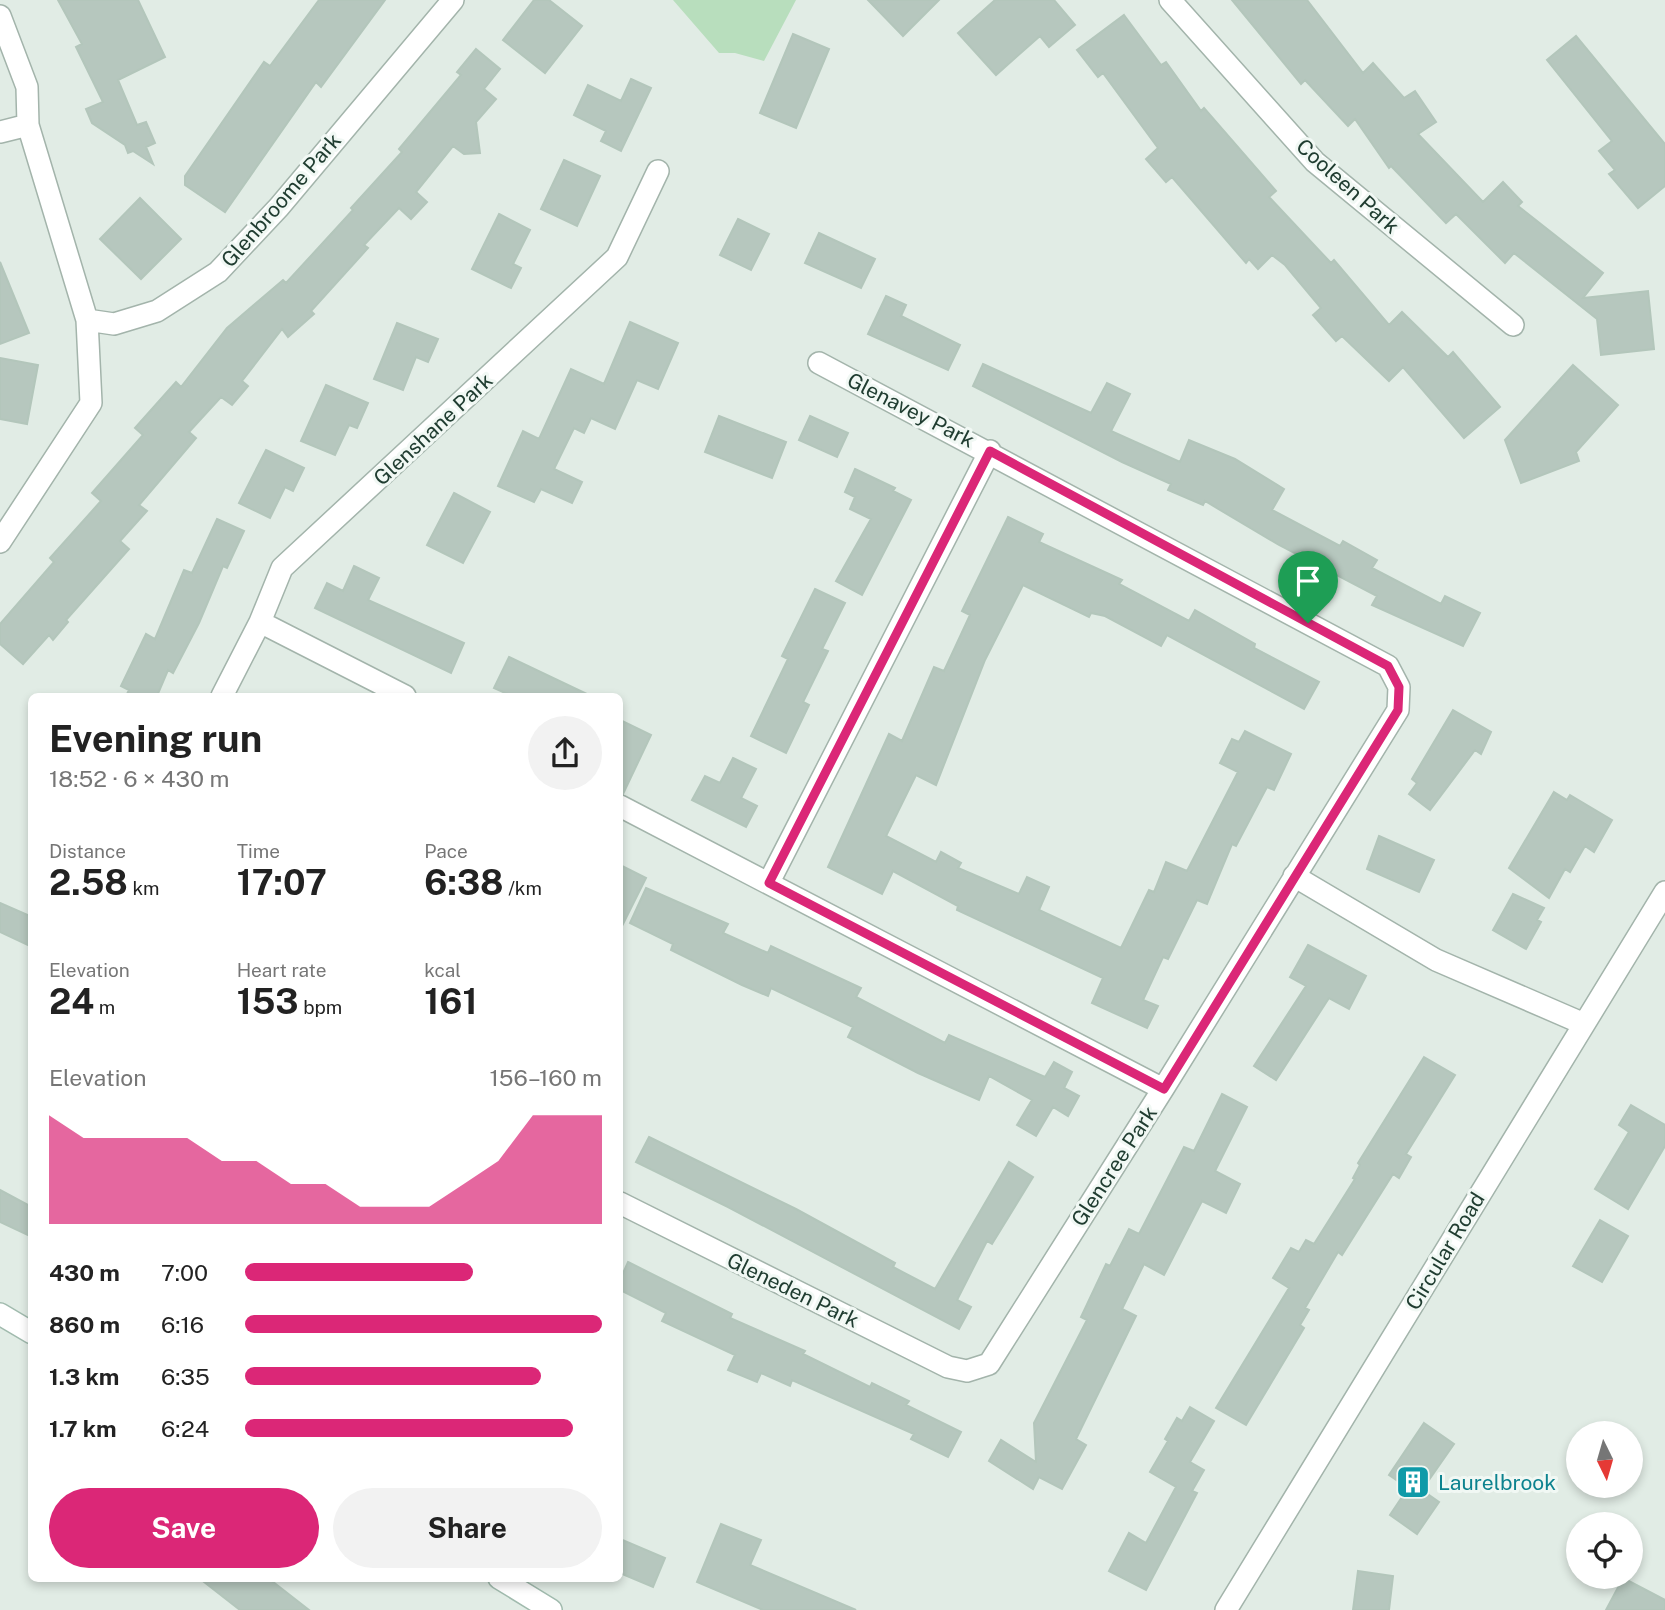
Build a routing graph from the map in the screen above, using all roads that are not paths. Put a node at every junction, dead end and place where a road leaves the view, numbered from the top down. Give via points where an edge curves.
1 (453, 0) edge
2 (1170, 0) edge
3 (0, 16) edge
4 (28, 125) junction
5 (0, 132) edge
6 (658, 171) dead end
7 (87, 320) junction
8 (1513, 325) dead end
9 (819, 363) dead end
10 (990, 451) junction
11 (0, 542) edge
12 (260, 622) junction
13 (1399, 687) joint
14 (224, 693) edge
15 (399, 693) edge
16 (623, 808) edge
17 (1294, 876) junction
18 (769, 883) junction
19 (1664, 894) edge
20 (1584, 1024) junction
21 (1164, 1089) junction
22 (623, 1204) edge
23 (0, 1314) edge
24 (28, 1331) edge
25 (967, 1371) joint
26 (506, 1582) edge
27 (551, 1610) edge
28 (1226, 1610) edge

1 - 7 street, Glenbroome Park via 279,207 218,272 157,311 114,324
2 - 8 street, Cooleen Park via 1315,162
3 - 4 street via 27,87
4 - 5 street
4 - 7 street
6 - 12 street, Glenshane Park via 617,257 282,568
7 - 11 street via 91,403
9 - 10 street, Glenavey Park
10 - 13 street, Glenavey Park via 1388,666
10 - 18 street
12 - 14 street, Glenshane Park
12 - 15 street
13 - 17 street, Glencree Park via 1398,710
16 - 18 street
17 - 20 street via 1436,960
17 - 21 street, Glencree Park
18 - 21 street
19 - 20 street, Circular Road
20 - 28 street, Circular Road
21 - 25 street, Glencree Park via 989,1364
22 - 25 street, Gleneden Park via 948,1367
23 - 24 street
26 - 27 street

